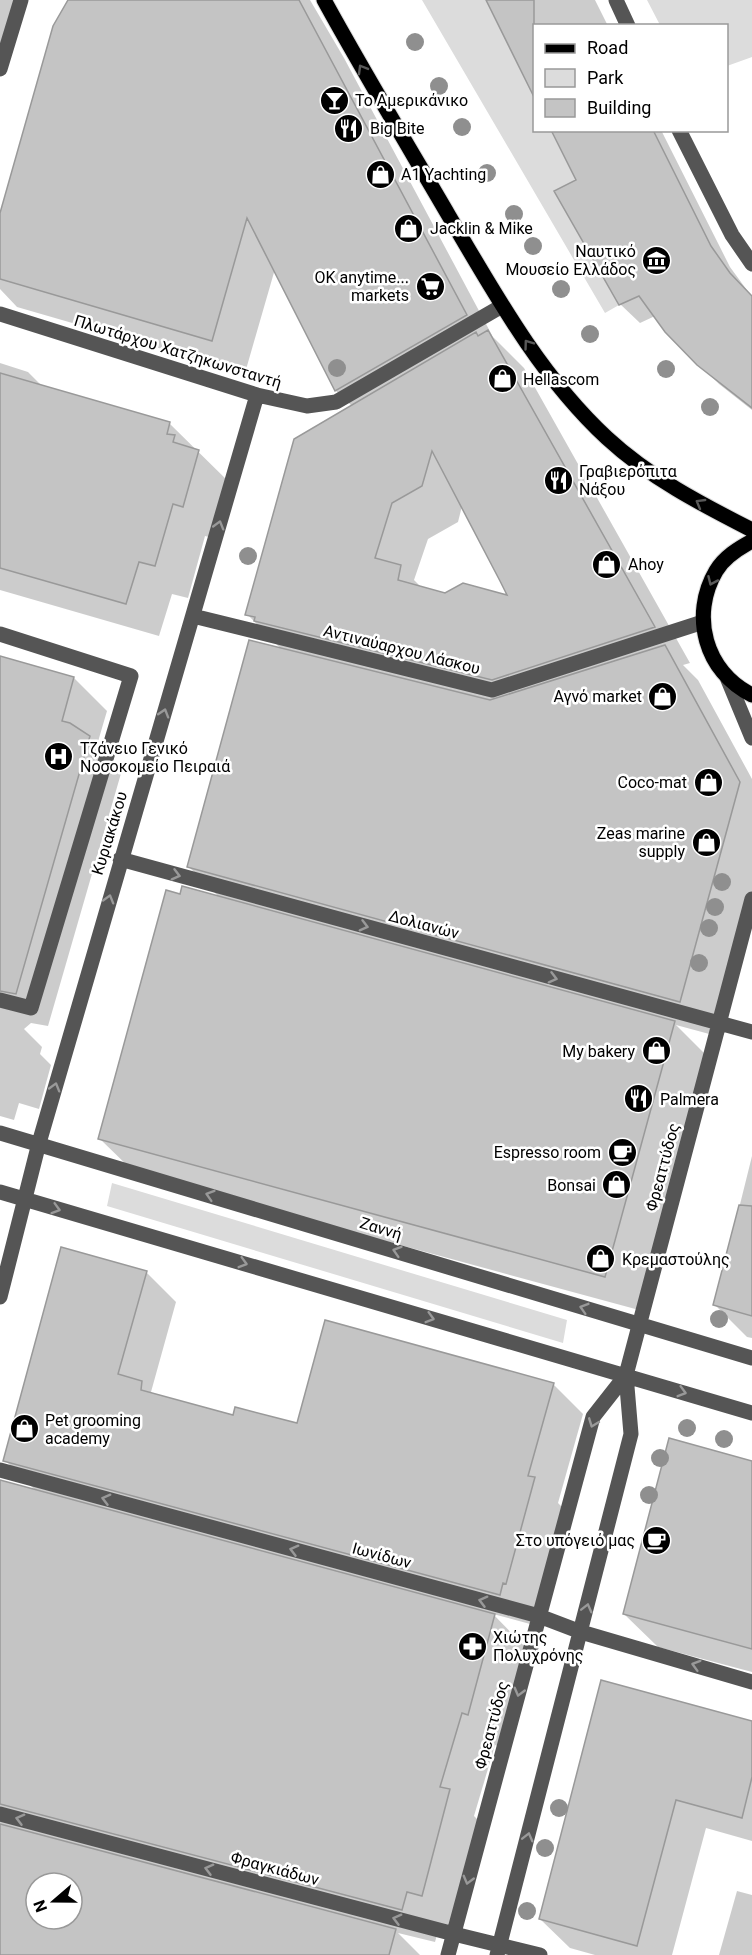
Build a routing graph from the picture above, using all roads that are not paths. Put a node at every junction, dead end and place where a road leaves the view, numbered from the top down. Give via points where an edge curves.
1 (21, 0) edge
2 (324, 0) edge
3 (616, 0) edge
4 (627, 24) edge
5 (0, 69) edge
6 (680, 132) edge
7 (752, 264) edge
8 (502, 306) junction
9 (0, 314) edge
10 (256, 395) junction
11 (752, 530) edge
12 (752, 541) edge
13 (194, 616) junction
14 (703, 622) junction
15 (0, 634) edge
16 (728, 680) junction
17 (752, 695) edge
18 (752, 738) edge
19 (120, 859) junction
20 (752, 899) edge
21 (0, 1000) edge
22 (719, 1023) junction
23 (752, 1032) edge
24 (0, 1133) edge
25 (39, 1143) junction
26 (0, 1192) edge
27 (24, 1199) junction
28 (0, 1297) edge
29 (640, 1324) junction
30 (752, 1358) edge
31 (626, 1375) junction
32 (752, 1413) edge
33 (0, 1470) edge
34 (539, 1616) junction
35 (581, 1632) junction
36 (752, 1682) edge
37 (0, 1814) edge
38 (454, 1934) junction
39 (499, 1949) edge
40 (448, 1955) edge
41 (540, 1955) edge

1 - 5 street
8 -> 2 main road
3 - 4 street
6 - 7 street via 732,235
8 - 10 street, Πλωτάρχου Χατζηκωνσταντή via 336,402 307,406
11 -> 8 main road via 678,489 606,437 552,376
9 - 10 street, Πλωτάρχου Χατζηκωνσταντή
13 -> 10 street, Κυριακάκου
12 -> 14 main road via 717,569 706,595
13 - 14 street, Αντιναύαρχου Λάσκου via 492,690
19 -> 13 street, Κυριακάκου
14 - 16 main road via 708,648
15 - 21 street via 131,676 31,1008
16 - 17 main road
16 - 18 street
19 -> 22 street, Δολιανών
25 -> 19 street, Κυριακάκου
20 - 22 street, Φρεαττύδος
22 - 23 street, Δολιανών
22 - 29 street, Φρεαττύδος
24 - 25 street, Ζαννή
25 - 27 street, Κυριακάκου
29 -> 25 street, Ζαννή
26 - 27 street
27 - 28 street, Κυριακάκου
27 -> 31 street
29 - 30 street, Ζαννή
29 - 31 street, Φρεαττύδος
31 -> 32 street
31 -> 34 street, Φρεαττύδος via 593,1417
35 -> 31 street, Φρεαττύδος via 631,1434
34 -> 33 street, Ιωνίδων
34 - 35 street, Ιωνίδων
34 -> 38 street, Φρεαττύδος
36 -> 35 street, Ιωνίδων
39 -> 35 street, Φρεαττύδος
38 -> 37 street, Φραγκιάδων
38 - 39 street, Φραγκιάδων
38 - 40 street, Φρεαττύδος
39 - 41 street, Φραγκιάδων

